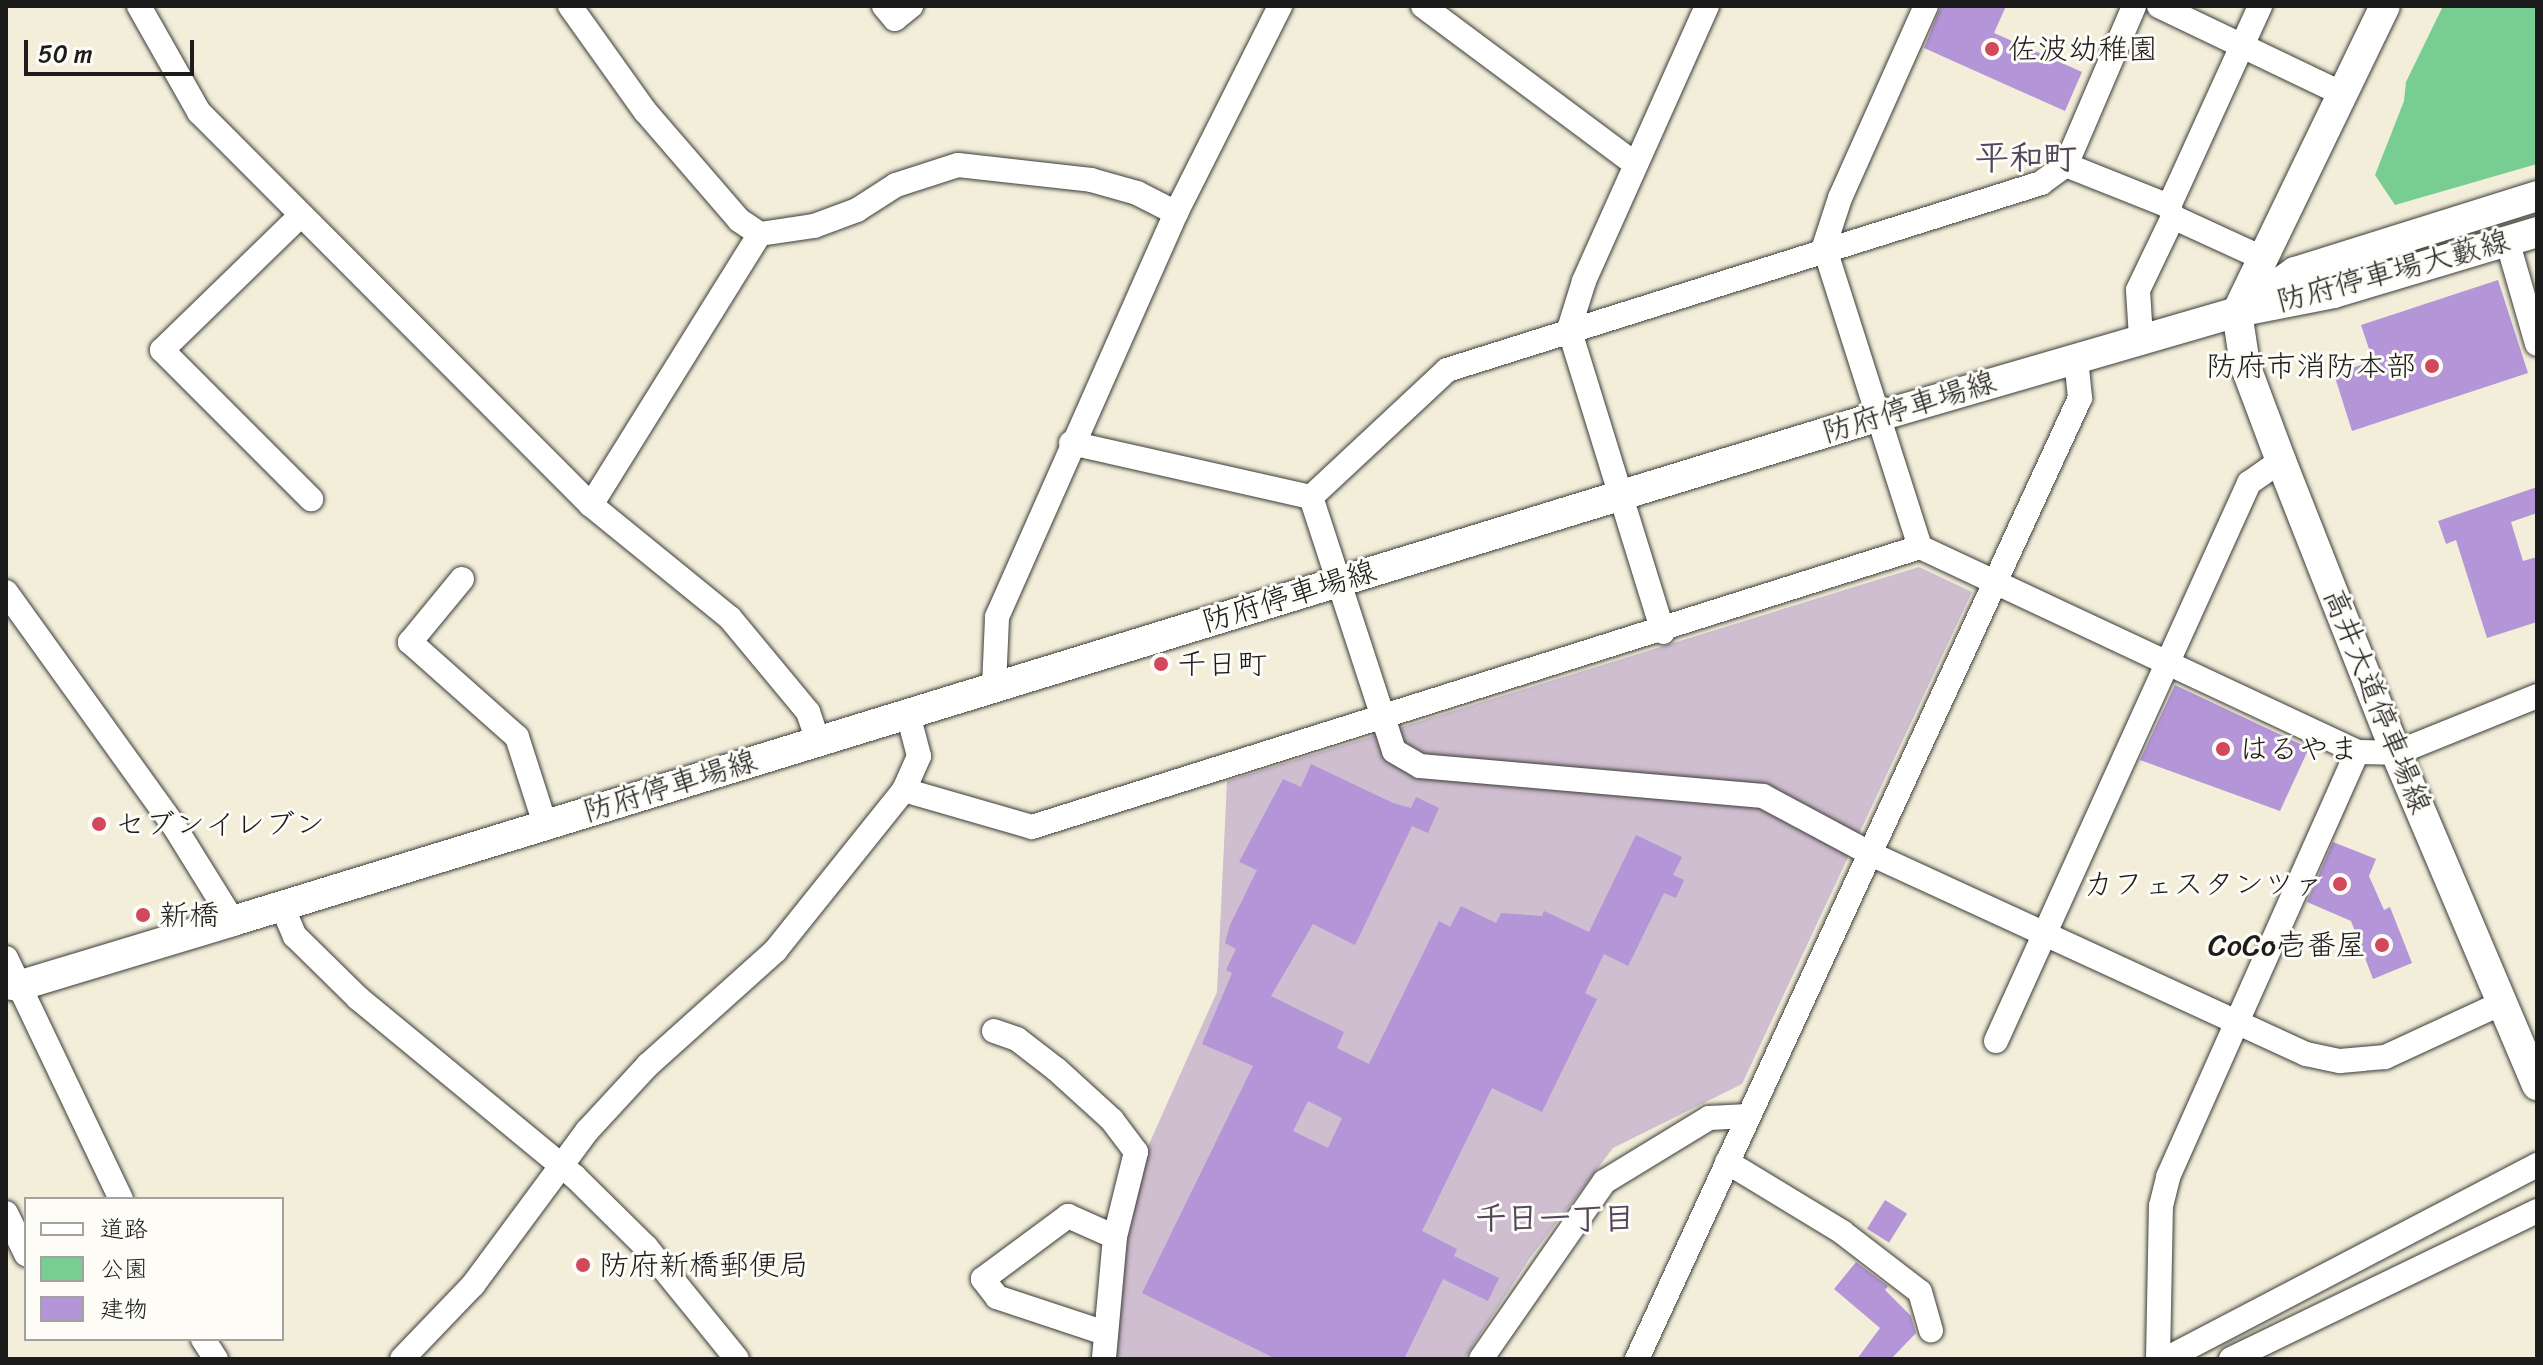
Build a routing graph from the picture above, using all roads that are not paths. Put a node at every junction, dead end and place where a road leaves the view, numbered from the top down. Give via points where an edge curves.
1 (139, 6) edge
2 (570, 6) edge
3 (884, 6) edge
4 (911, 6) edge
5 (1280, 6) edge
6 (1423, 6) edge
7 (1707, 6) edge
8 (1926, 6) edge
9 (2134, 6) edge
10 (2159, 6) edge
11 (2260, 6) edge
12 (2385, 6) edge
13 (2241, 47) junction
14 (2345, 95) junction
15 (1635, 164) junction
16 (2066, 165) junction
17 (2537, 196) edge
18 (2171, 211) junction
19 (1176, 213) junction
20 (299, 217) junction
21 (2537, 232) edge
22 (760, 234) junction
23 (2507, 240) junction
24 (1824, 247) junction
25 (2262, 258) junction
26 (2237, 312) junction
27 (1569, 329) junction
28 (2141, 338) junction
29 (2537, 344) edge
30 (2076, 358) junction
31 (1876, 417) junction
32 (1071, 443) junction
33 (2281, 461) junction
34 (1622, 495) junction
35 (1311, 497) junction
36 (311, 499) dead end
37 (591, 505) junction
38 (1920, 547) junction
39 (462, 579) dead end
40 (1994, 580) junction
41 (1338, 581) junction
42 (6, 592) edge
43 (1663, 632) junction
44 (2166, 663) junction
45 (994, 687) junction
46 (2537, 696) edge
47 (908, 714) junction
48 (1382, 718) junction
49 (818, 741) junction
50 (2357, 752) junction
51 (2396, 753) junction
52 (904, 790) junction
53 (545, 824) junction
54 (1871, 854) junction
55 (282, 906) junction
56 (233, 921) junction
57 (2046, 935) junction
58 (6, 958) edge
59 (10, 990) edge
60 (2502, 1003) junction
61 (2235, 1023) junction
62 (994, 1031) dead end
63 (1996, 1041) dead end
64 (2537, 1085) edge
65 (1748, 1116) junction
66 (1727, 1162) junction
67 (2537, 1165) edge
68 (560, 1166) junction
69 (120, 1197) edge
70 (2537, 1211) edge
71 (6, 1213) edge
72 (1115, 1237) junction
73 (19, 1257) edge
74 (1931, 1330) dead end
75 (1105, 1333) junction
76 (204, 1341) edge
77 (216, 1359) edge
78 (402, 1359) edge
79 (737, 1359) edge
80 (1104, 1359) edge
81 (1481, 1359) edge
82 (1637, 1359) edge
83 (2158, 1359) edge
84 (2166, 1359) edge
85 (2231, 1359) edge

1 - 20 street via 199,112
2 - 22 street via 645,111 739,220
3 - 4 street via 895,19
5 - 19 street
6 - 15 street
7 - 15 street
8 - 24 street via 1840,198
9 - 16 street
10 - 13 street
11 - 13 street
12 - 14 main road
13 - 14 street
13 - 18 street
14 - 25 main road
15 - 27 street
16 - 18 street
16 - 24 street via 2041,183
17 - 26 main road, 防府停車場大藪線 via 2295,272
18 - 25 street
18 - 28 street via 2138,290
19 - 22 street via 1137,193 1091,180 958,165 896,185 857,210 814,226
19 - 32 street
20 - 36 street via 162,350
20 - 37 street
21 - 23 main road, 防府停車場大藪線
22 - 37 street
23 - 26 main road, 防府停車場大藪線 via 2334,293
23 - 29 street
24 - 27 street
24 - 31 street
25 - 26 main road
26 - 28 main road, 防府停車場線
26 - 33 main road, 高井大道停車場線 via 2245,365
27 - 34 street
27 - 35 street via 1447,370
28 - 30 main road, 防府停車場線
30 - 31 main road, 防府停車場線
30 - 40 street via 2080,398
31 - 34 main road, 防府停車場線
31 - 38 street
32 - 35 street
32 - 45 street via 997,617
33 - 44 street via 2249,483
33 - 51 main road, 高井大道停車場線
34 - 41 main road, 防府停車場線
34 - 43 street
35 - 41 street
37 - 49 street via 730,618 808,712
38 - 40 street
38 - 43 street
39 - 53 street via 410,642 517,737
40 - 44 street
40 - 54 street
41 - 45 main road, 防府停車場線
41 - 48 street
42 - 56 street via 174,826
43 - 48 street
44 - 50 street
44 - 57 street
45 - 47 main road, 防府停車場線
46 - 51 street
47 - 49 main road, 防府停車場線
47 - 52 street via 919,756
48 - 52 street via 1032,827 1007,824
48 - 54 street via 1394,751 1420,766 1763,796
49 - 53 main road, 防府停車場線
50 - 51 street
50 - 61 street
51 - 60 main road, 高井大道停車場線
52 - 68 street via 775,951 648,1065
53 - 55 main road, 防府停車場線
54 - 57 street
54 - 65 street
55 - 56 main road, 防府停車場線
55 - 68 street via 295,936 358,998
56 - 59 main road, 防府停車場線
57 - 61 street
57 - 63 street
58 - 59 street
59 - 69 street
60 - 61 street via 2385,1057 2340,1061 2306,1054
60 - 64 main road, 高井大道停車場線
61 - 83 street via 2181,1140 2161,1206
62 - 72 street via 1017,1039 1056,1069 1112,1120 1136,1152
65 - 66 street
65 - 81 street via 1709,1118 1604,1182
66 - 74 street via 1842,1232 1920,1292
66 - 82 street
67 - 84 street
68 - 78 street via 473,1285
68 - 79 street via 646,1247
70 - 85 street
71 - 73 street
72 - 75 street
72 - 75 street via 1068,1216 983,1279 997,1297
75 - 80 street
76 - 77 street

